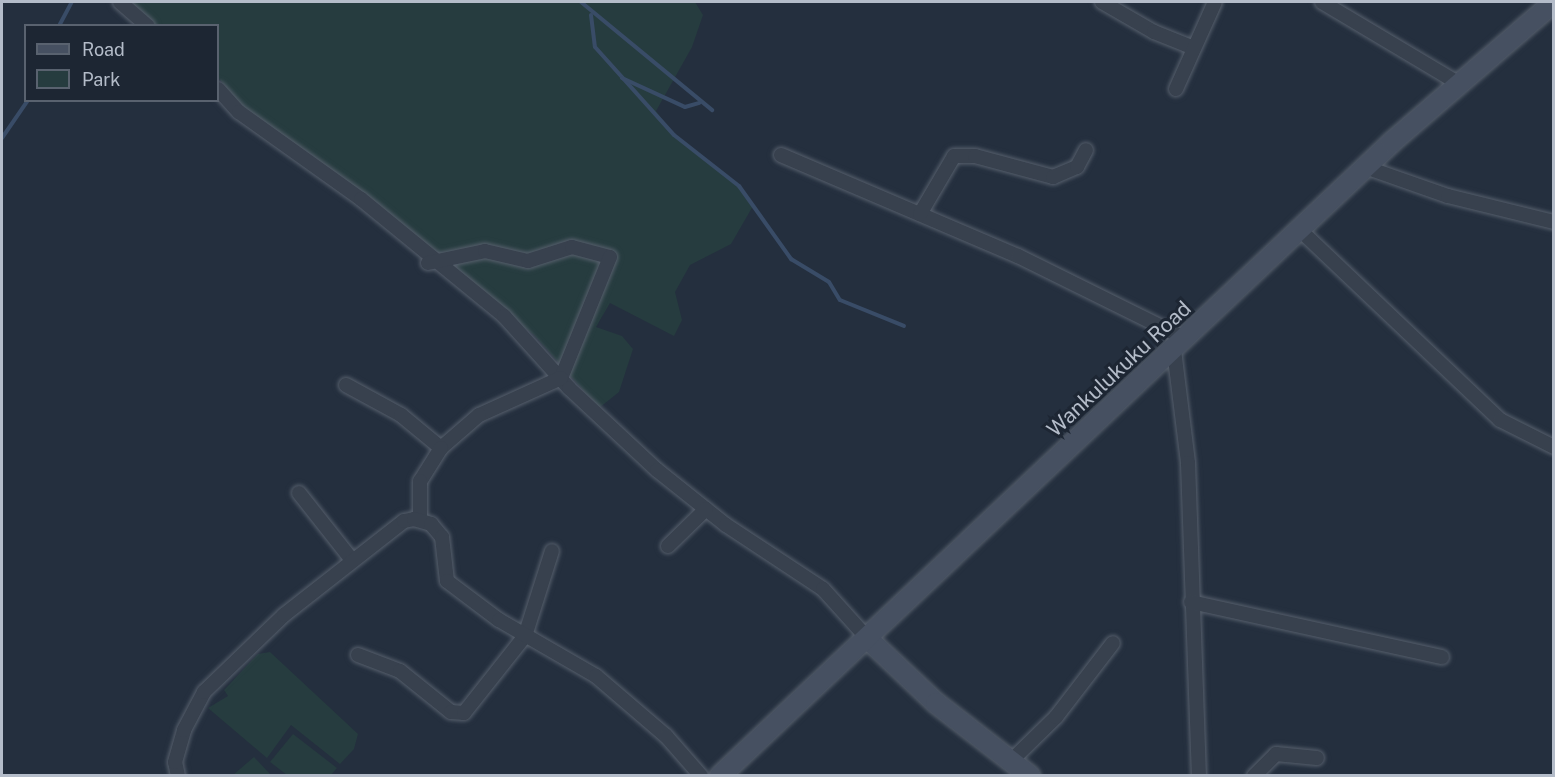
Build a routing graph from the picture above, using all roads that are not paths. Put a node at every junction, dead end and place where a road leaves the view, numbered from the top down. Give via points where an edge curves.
1 (120, 2) edge
2 (1102, 2) edge
3 (1215, 2) edge
4 (1322, 2) edge
5 (1554, 2) edge
6 (146, 24) edge
7 (1194, 48) junction
8 (1456, 82) junction
9 (1176, 89) dead end
10 (219, 90) edge
11 (1086, 150) dead end
12 (782, 155) dead end
13 (1365, 167) junction
14 (920, 214) junction
15 (1554, 222) edge
16 (1300, 230) junction
17 (430, 262) junction
18 (1180, 344) junction
19 (561, 378) junction
20 (346, 385) dead end
21 (1554, 447) edge
22 (441, 448) junction
23 (299, 493) dead end
24 (706, 509) junction
25 (420, 519) junction
26 (668, 546) dead end
27 (552, 551) dead end
28 (352, 560) junction
29 (1191, 602) junction
30 (525, 636) junction
31 (868, 639) junction
32 (1113, 643) dead end
33 (358, 655) dead end
34 (1442, 657) dead end
35 (1317, 758) dead end
36 (1011, 761) junction
37 (178, 776) edge
38 (701, 776) edge
39 (720, 776) edge
40 (1030, 776) edge
41 (1199, 776) edge
42 (1254, 776) edge

1 - 6 street
2 - 7 street via 1154,32
3 - 7 street
4 - 8 street
5 - 8 main road, Wankulukuku Road
7 - 9 street
8 - 13 main road, Wankulukuku Road
10 - 17 street via 239,112 311,161
11 - 14 street via 1077,167 1053,177 975,156 954,156
12 - 14 street
13 - 15 street via 1448,196
13 - 16 main road, Wankulukuku Road
14 - 18 street
16 - 18 main road, Wankulukuku Road
16 - 21 street via 1500,420
17 - 19 street via 529,339
17 - 19 street via 485,251 528,261 572,247 610,257
18 - 29 street
18 - 31 main road, Wankulukuku Road
19 - 22 street via 479,415
19 - 24 street
20 - 22 street via 401,415
22 - 25 street via 420,481
23 - 28 street
24 - 26 street
24 - 31 street via 823,589
25 - 28 street via 404,521
25 - 30 street via 442,537 447,581
27 - 30 street
28 - 37 street via 204,692 184,730 175,762
29 - 34 street
29 - 41 street
30 - 33 street via 467,711 457,715 400,671
30 - 38 street via 596,676 666,736
31 - 36 main road
31 - 39 main road, Wankulukuku Road
32 - 36 street via 1056,717
35 - 42 street via 1276,754
36 - 40 main road

